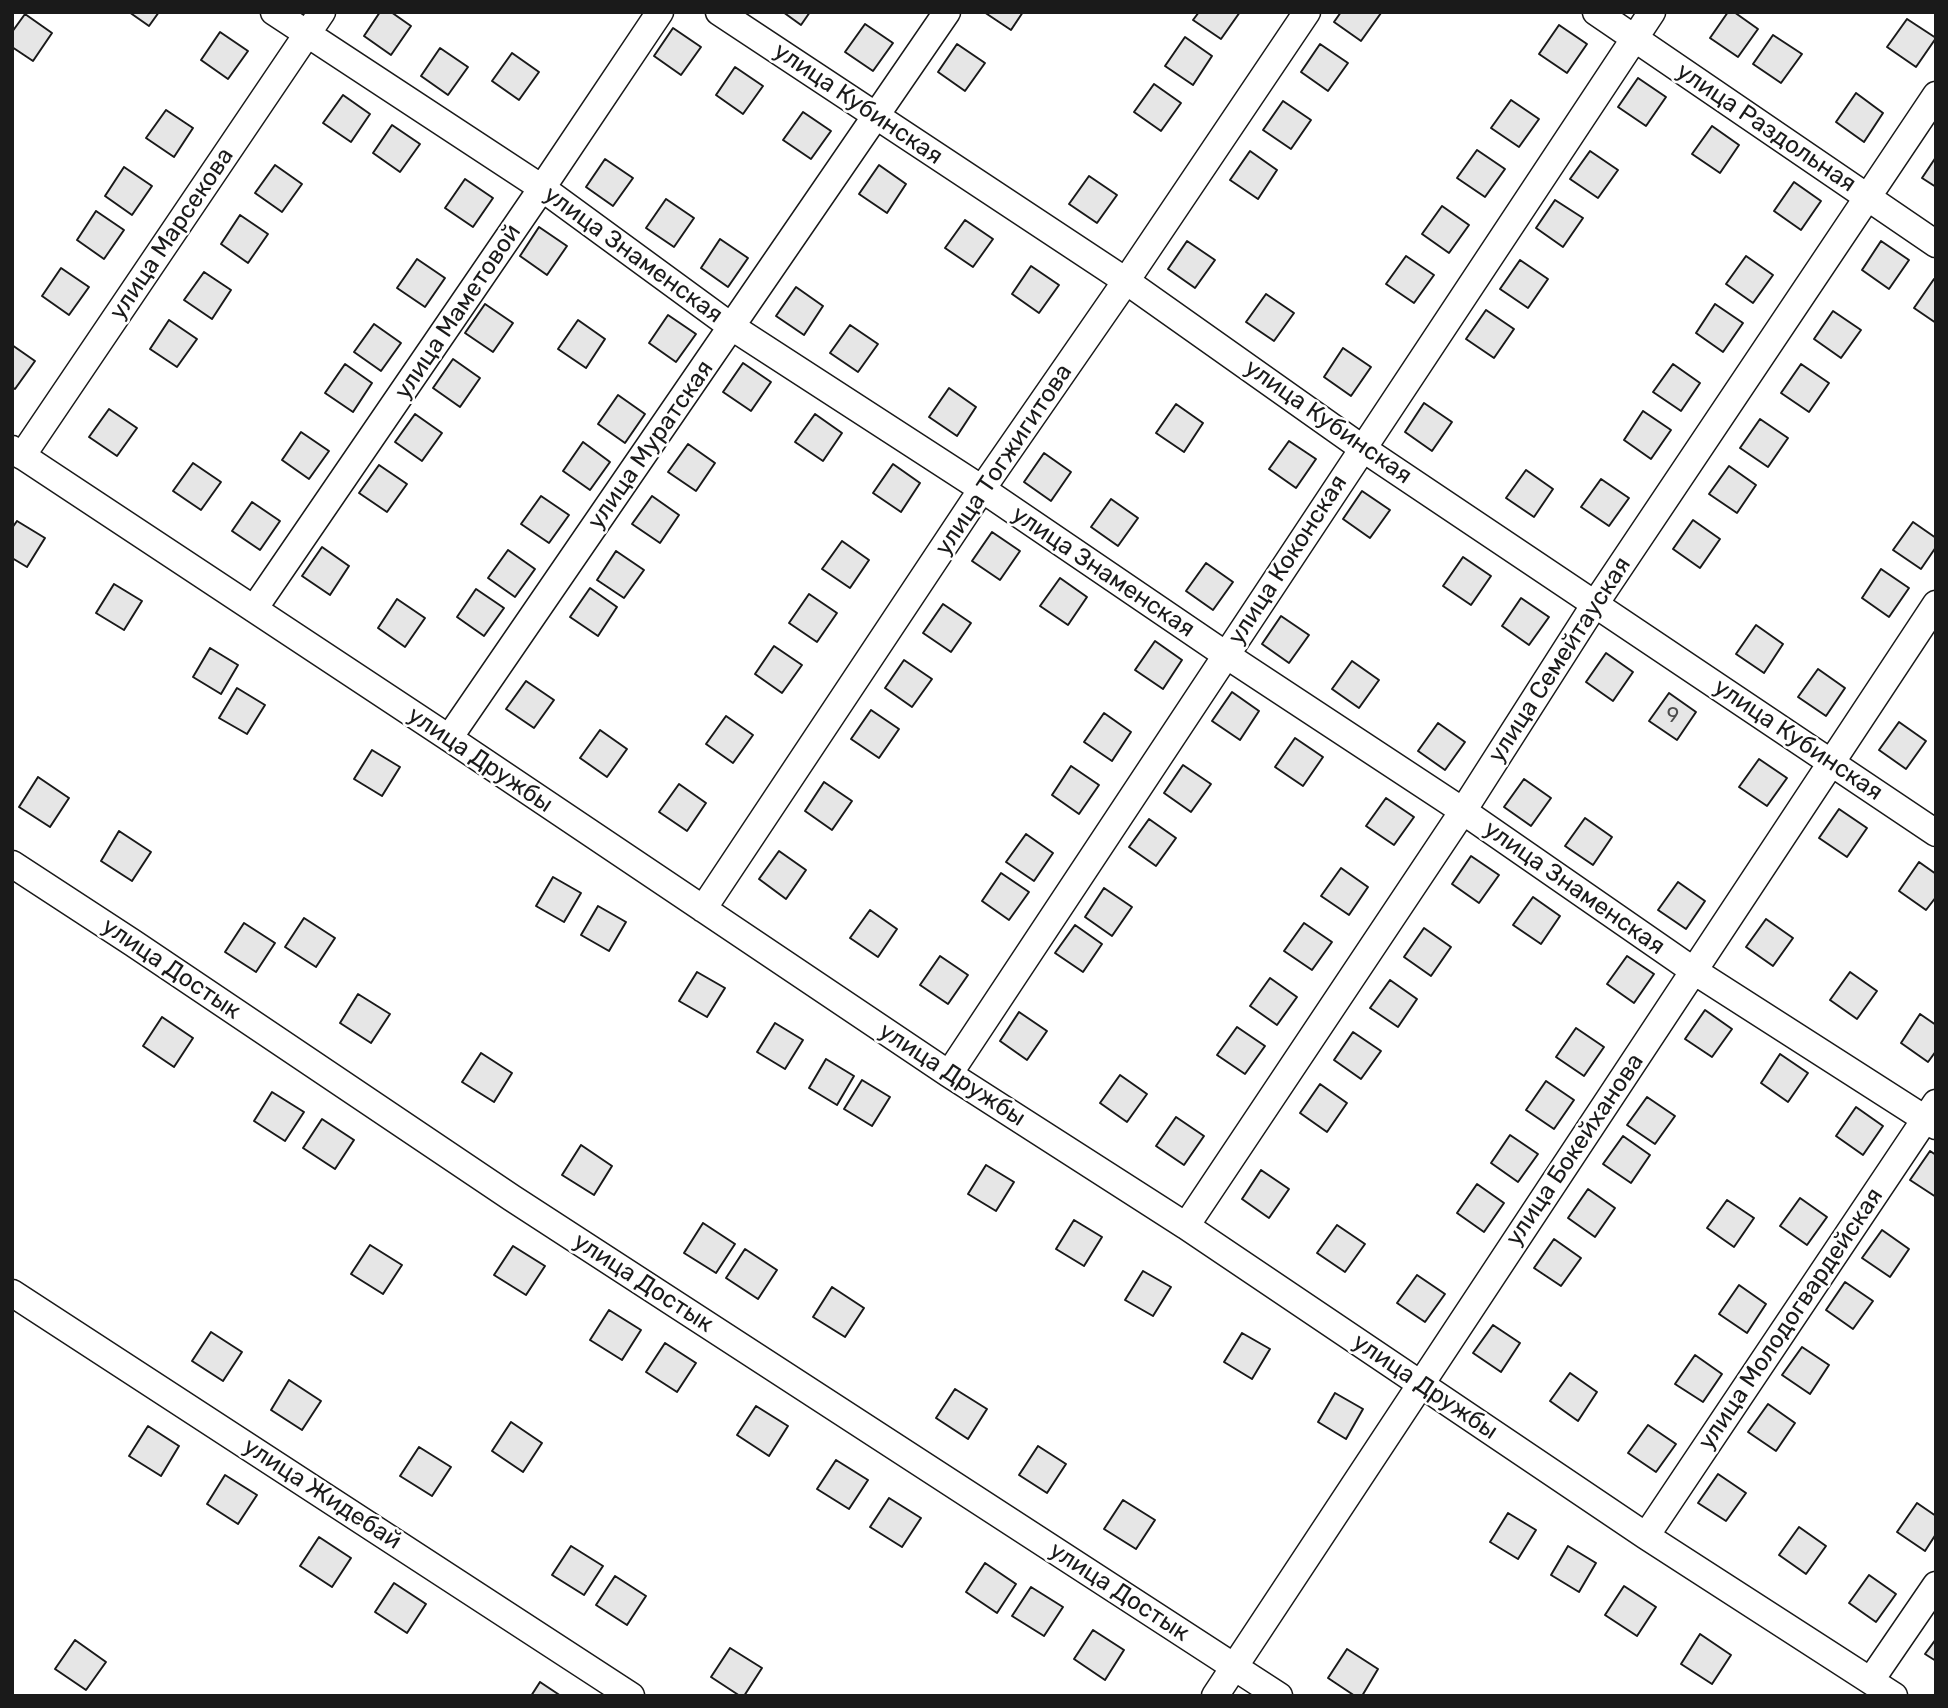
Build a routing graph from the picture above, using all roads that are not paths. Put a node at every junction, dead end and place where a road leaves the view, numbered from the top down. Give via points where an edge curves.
1 (274, 12) edge
2 (322, 12) edge
3 (660, 12) edge
4 (719, 12) edge
5 (947, 12) edge
6 (1307, 12) edge
7 (1596, 12) edge
8 (1652, 12) edge
9 (307, 34) junction
10 (1635, 38) junction
11 (1936, 95) edge
12 (875, 116) junction
13 (542, 188) junction
14 (1867, 197) junction
15 (1936, 244) edge
16 (1126, 281) junction
17 (732, 327) junction
18 (1362, 448) junction
19 (17, 452) edge
20 (982, 489) junction
21 (1595, 604) junction
22 (1936, 604) edge
23 (254, 609) junction
24 (1226, 655) junction
25 (449, 738) junction
26 (1831, 761) junction
27 (1462, 811) junction
28 (1936, 833) edge
29 (12, 864) edge
30 (703, 909) junction
31 (1694, 971) junction
32 (949, 1074) junction
33 (1932, 1116) edge
34 (1186, 1226) junction
35 (12, 1293) edge
36 (1419, 1384) junction
37 (1646, 1536) junction
38 (1936, 1585) edge
39 (1234, 1667) junction
40 (1871, 1680) junction
41 (631, 1696) edge
42 (1215, 1696) edge
43 (1279, 1696) edge
44 (1894, 1696) edge

1 - 9 street, улица Знаменская
2 - 9 street, улица Марсекова
3 - 13 street, улица Маметовой
4 - 12 street, улица Кубинская
5 - 12 street, улица Муратская
6 - 16 street, улица Тогжигитова
7 - 10 street, улица Раздольная
8 - 10 street, улица Коконская
9 - 13 street, улица Знаменская
9 - 19 street, улица Марсекова
10 - 14 street, улица Раздольная
10 - 18 street, улица Коконская
11 - 14 street, улица Семейтауская
12 - 16 street, улица Кубинская
12 - 17 street, улица Муратская
13 - 17 street, улица Знаменская
13 - 23 street, улица Маметовой
14 - 15 street, улица Раздольная
14 - 21 street, улица Семейтауская
16 - 18 street, улица Кубинская
16 - 20 street, улица Тогжигитова
17 - 20 street, улица Знаменская
17 - 25 street, улица Муратская
18 - 21 street, улица Кубинская
18 - 24 street, улица Коконская
19 - 23 street, улица Дружбы
20 - 24 street, улица Знаменская
20 - 30 street, улица Тогжигитова
21 - 26 street, улица Кубинская
21 - 27 street, улица Семейтауская
22 - 26 street, улица Бокейханова
23 - 25 street, улица Дружбы
24 - 27 street, улица Знаменская
24 - 32 street, улица Коконская
25 - 30 street, улица Дружбы
26 - 28 street, улица Кубинская
26 - 31 street, улица Бокейханова
27 - 31 street, улица Знаменская
27 - 34 street, улица Семейтауская
29 - 39 street, улица Достык via 512,1198
30 - 32 street, улица Дружбы
31 - 33 street, улица Знаменская
31 - 36 street, улица Бокейханова
32 - 34 street, улица Дружбы
33 - 37 street, улица Молодогвардейская
34 - 36 street, улица Дружбы
35 - 41 street, улица Жидебай
36 - 37 street, улица Дружбы
36 - 39 street, улица Бокейханова
37 - 40 street, улица Дружбы
38 - 40 street
39 - 42 street, улица Бокейханова
39 - 43 street, улица Достык
40 - 44 street, улица Дружбы

